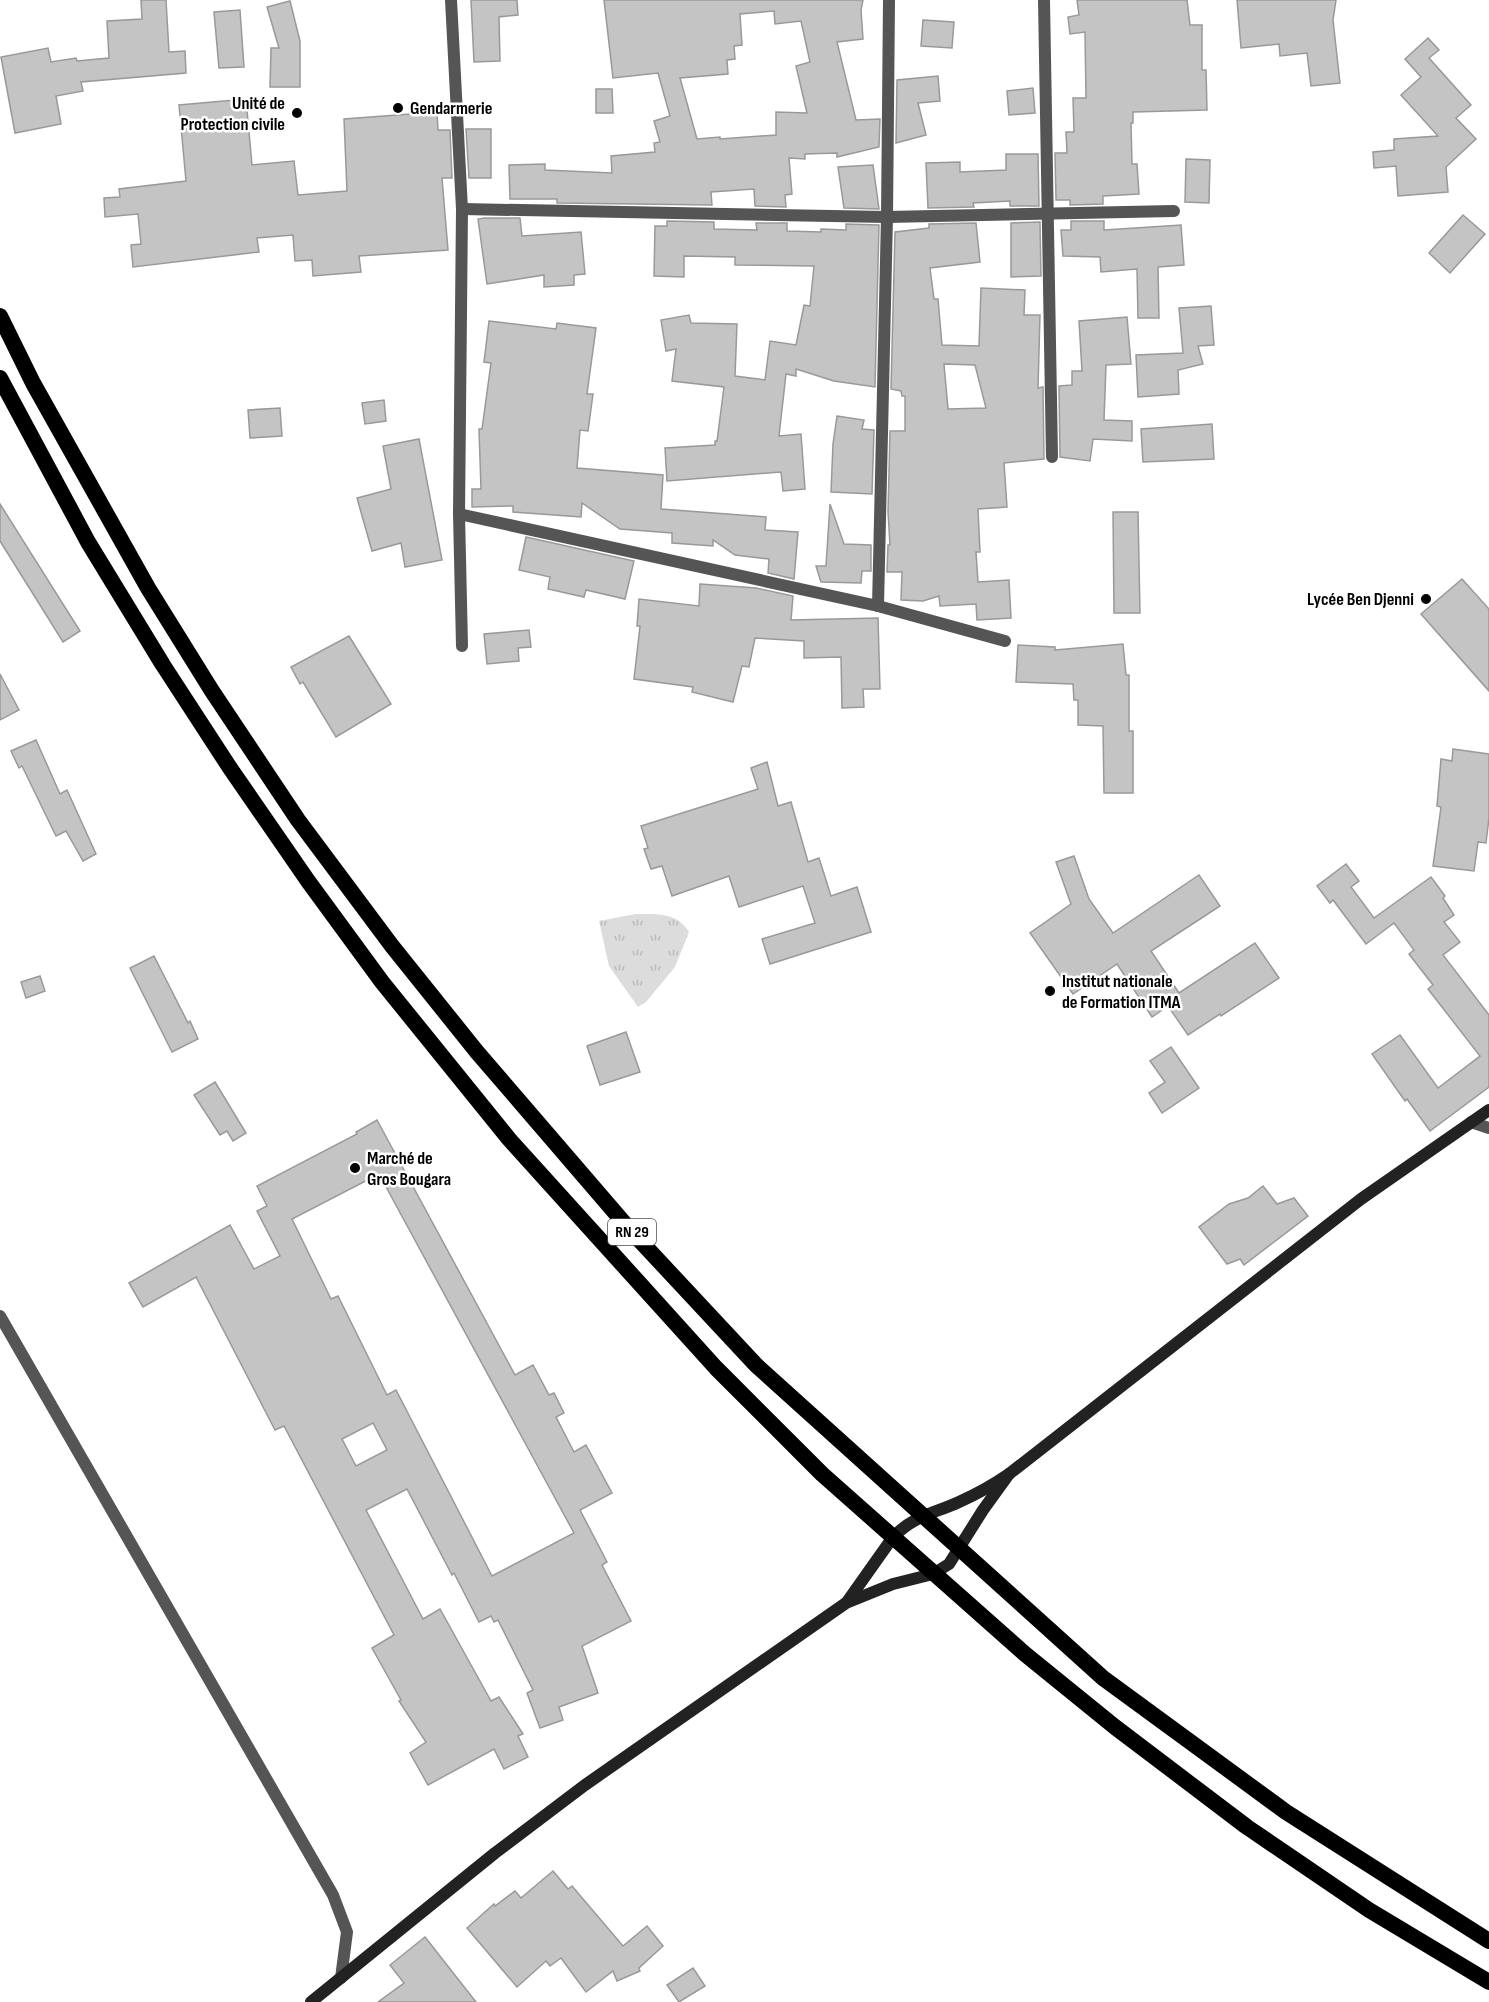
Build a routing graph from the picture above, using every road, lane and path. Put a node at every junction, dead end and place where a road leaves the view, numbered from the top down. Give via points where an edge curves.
1 (451, 0) edge
2 (890, 0) edge
3 (1044, 0) edge
4 (462, 209) junction
5 (1174, 211) dead end
6 (1048, 213) junction
7 (887, 217) junction
8 (0, 316) edge
9 (0, 378) edge
10 (1052, 457) dead end
11 (459, 513) junction
12 (878, 606) junction
13 (1005, 641) dead end
14 (462, 646) dead end
15 (1489, 1110) edge
16 (1471, 1122) junction
17 (1489, 1128) edge
18 (0, 1316) edge
19 (1009, 1474) junction
20 (922, 1515) junction
21 (893, 1537) junction
22 (960, 1548) junction
23 (933, 1574) junction
24 (846, 1603) junction
25 (1489, 1941) edge
26 (341, 1978) junction
27 (1489, 1982) edge
28 (311, 2002) edge

1 - 4 street
2 - 7 street
3 - 6 street
4 - 7 street
4 - 11 street
5 - 6 street
6 - 7 street
6 - 10 street
7 - 12 street
8 - 20 highway, RN 29 via 33,383 148,588 212,691 298,820 392,946 477,1052 639,1239 756,1365
9 - 21 highway, RN 29 via 88,542 163,665 308,881 382,981 509,1139 716,1368 822,1474
11 - 12 street
11 - 14 street
12 - 13 street
15 - 16 main road
16 - 17 street
16 - 19 main road via 1361,1200
18 - 26 street via 333,1895 347,1932
19 - 20 main road via 976,1494
19 - 22 main road
20 - 21 main road
20 - 22 highway, RN 29
21 - 23 highway, RN 29
21 - 24 main road
22 - 23 main road via 949,1564
22 - 25 highway, RN 29 via 1112,1685 1286,1812
23 - 24 main road via 893,1584
23 - 27 highway, RN 29 via 1114,1727 1247,1827 1369,1910
24 - 26 main road via 585,1785
26 - 28 main road

